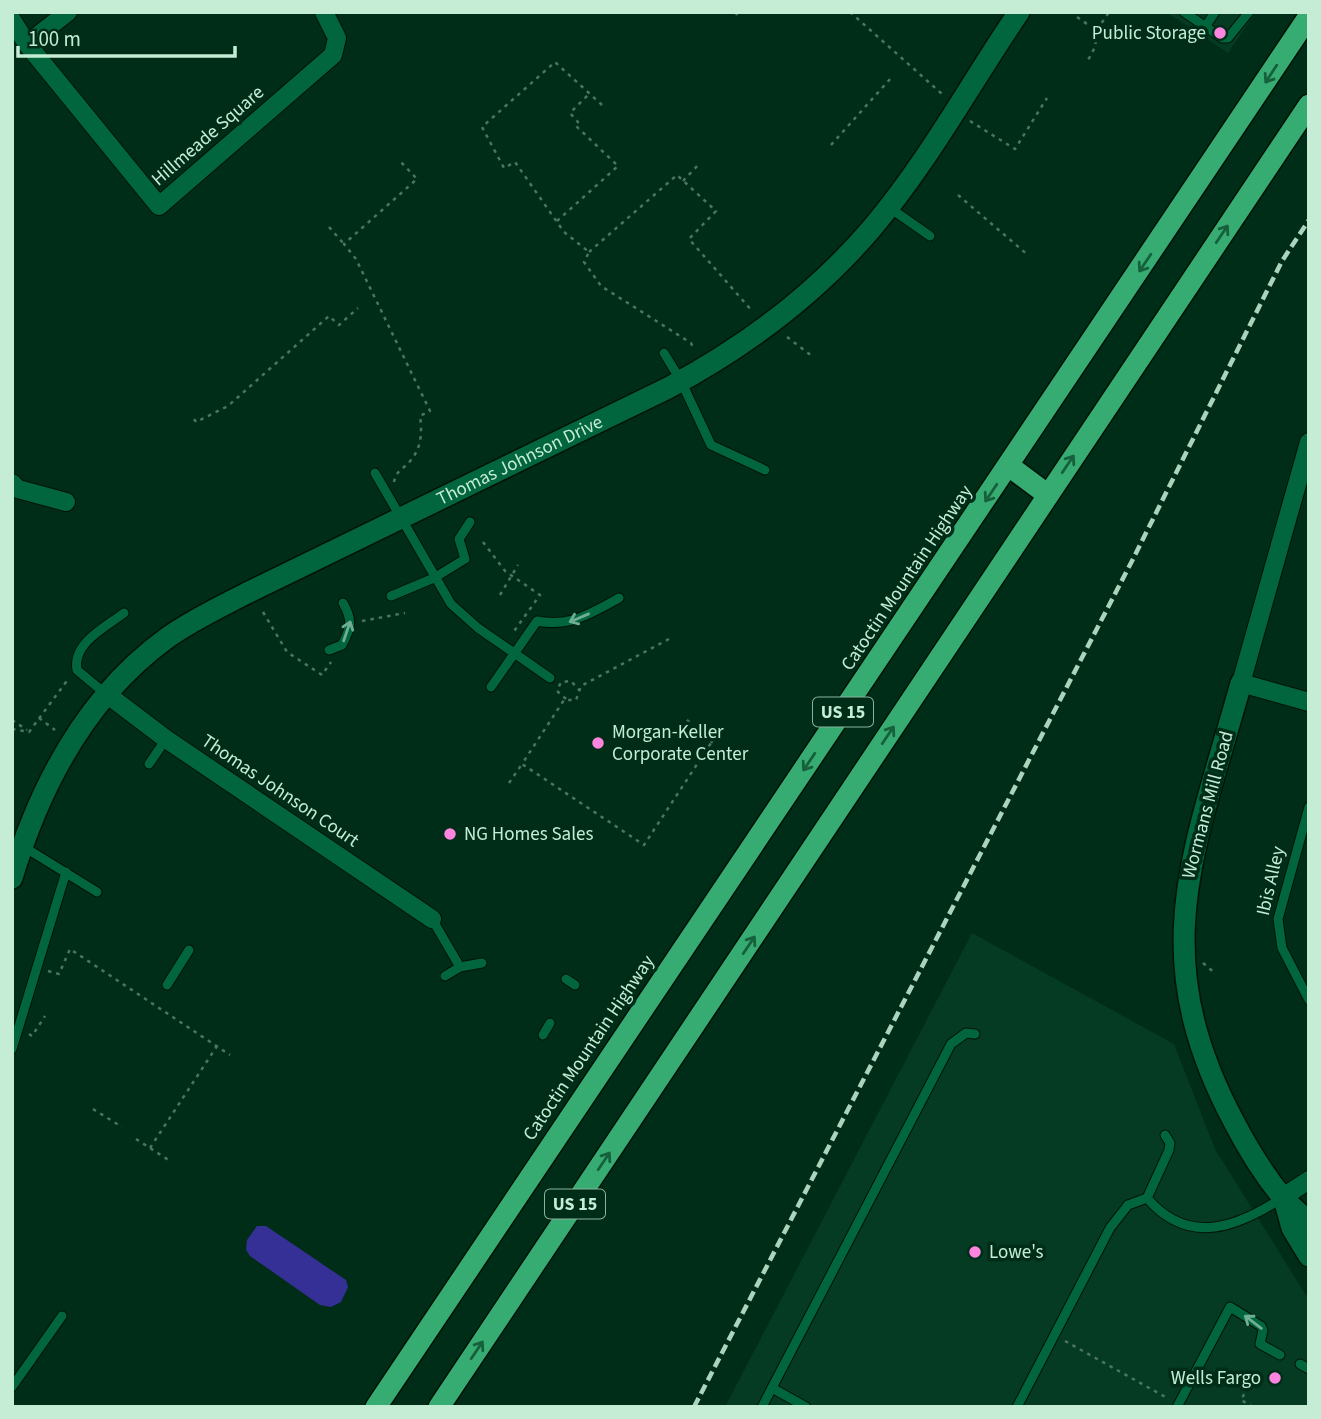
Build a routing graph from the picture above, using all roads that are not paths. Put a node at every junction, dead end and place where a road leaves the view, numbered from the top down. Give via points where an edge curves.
1 (68, 12) edge
2 (324, 12) edge
3 (1019, 12) edge
4 (1184, 12) edge
5 (1215, 12) edge
6 (1249, 12) edge
7 (1309, 16) edge
8 (12, 20) edge
9 (1205, 27) junction
10 (27, 44) junction
11 (1309, 105) edge
12 (888, 208) junction
13 (930, 236) dead end
14 (664, 352) dead end
15 (681, 381) junction
16 (1309, 442) edge
17 (1009, 466) junction
18 (765, 470) dead end
19 (375, 473) dead end
20 (12, 483) edge
21 (1048, 495) junction
22 (66, 502) dead end
23 (401, 517) junction
24 (470, 522) dead end
25 (434, 578) junction
26 (391, 596) dead end
27 (619, 598) dead end
28 (343, 603) dead end
29 (124, 613) dead end
30 (328, 650) dead end
31 (514, 653) junction
32 (550, 678) dead end
33 (1241, 683) junction
34 (491, 687) dead end
35 (108, 695) junction
36 (1309, 702) edge
37 (166, 739) junction
38 (149, 764) dead end
39 (1309, 807) edge
40 (22, 846) junction
41 (66, 872) junction
42 (12, 878) edge
43 (97, 892) dead end
44 (432, 919) joint
45 (189, 950) dead end
46 (482, 962) dead end
47 (460, 967) junction
48 (445, 976) dead end
49 (566, 979) dead end
50 (167, 985) dead end
51 (575, 985) dead end
52 (1309, 1000) edge
53 (550, 1023) dead end
54 (975, 1034) dead end
55 (543, 1035) dead end
56 (12, 1049) edge
57 (1165, 1135) dead end
58 (1309, 1180) edge
59 (1283, 1197) junction
60 (1147, 1198) junction
61 (1309, 1224) edge
62 (1309, 1256) edge
63 (62, 1316) dead end
64 (1280, 1355) dead end
65 (12, 1387) edge
66 (772, 1388) junction
67 (1175, 1404) edge
68 (376, 1407) edge
69 (439, 1407) edge
70 (762, 1407) edge
71 (806, 1407) edge
72 (1017, 1407) edge

1 - 10 street
2 - 10 street, Hillmeade Square via 337,38 333,55 159,206
3 - 12 street, Thomas Johnson Drive
4 - 9 lane
5 - 9 lane
6 - 9 lane via 1228,38
7 -> 17 highway, Catoctin Mountain Highway / US 15
8 - 10 street, Hillmeade Square
21 -> 11 highway, US 15
12 - 13 lane
12 - 15 street, Thomas Johnson Drive via 796,303 733,351
14 - 15 lane
15 - 18 lane via 711,445
15 - 23 street, Thomas Johnson Drive
16 - 33 street, Wormans Mill Road
17 - 21 highway
17 -> 68 highway, Catoctin Mountain Highway / US 15
19 - 23 lane
20 - 22 street via 18,489
69 -> 21 highway, US 15
23 - 25 lane
23 - 35 street, Thomas Johnson Drive via 187,625 150,652
24 - 25 lane via 458,539 464,559
25 - 26 lane
25 - 31 lane via 451,604
27 -> 31 lane via 577,621 537,621
30 -> 28 lane via 342,645 351,625
29 - 35 lane via 83,646 76,660 77,670
31 - 32 lane
31 - 34 lane
33 - 36 street
33 - 59 street, Wormans Mill Road via 1190,863 1183,958 1192,1021 1207,1066 1235,1124
35 - 37 street, Thomas Johnson Court
35 - 40 street, Thomas Johnson Drive via 62,756
37 - 38 lane
37 - 44 street, Thomas Johnson Court
39 - 52 lane, Ibis Alley via 1278,919 1278,934
40 - 41 lane
40 - 42 street, Thomas Johnson Drive
41 - 43 lane
41 - 56 lane
44 - 47 lane
45 - 50 lane
46 - 47 lane
47 - 48 lane
49 - 51 lane
53 - 55 lane
54 - 66 lane via 966,1033 951,1044
57 - 60 lane via 1169,1150
58 - 59 street
59 - 60 lane via 1253,1216 1217,1228 1177,1223
59 - 61 street, Wormans Mill Road
59 - 62 street, Wormans Mill Road via 1292,1228
60 - 72 lane via 1128,1205 1110,1228
63 - 65 lane
64 -> 67 lane via 1259,1344 1261,1326 1230,1307
66 - 70 lane
66 - 71 lane

